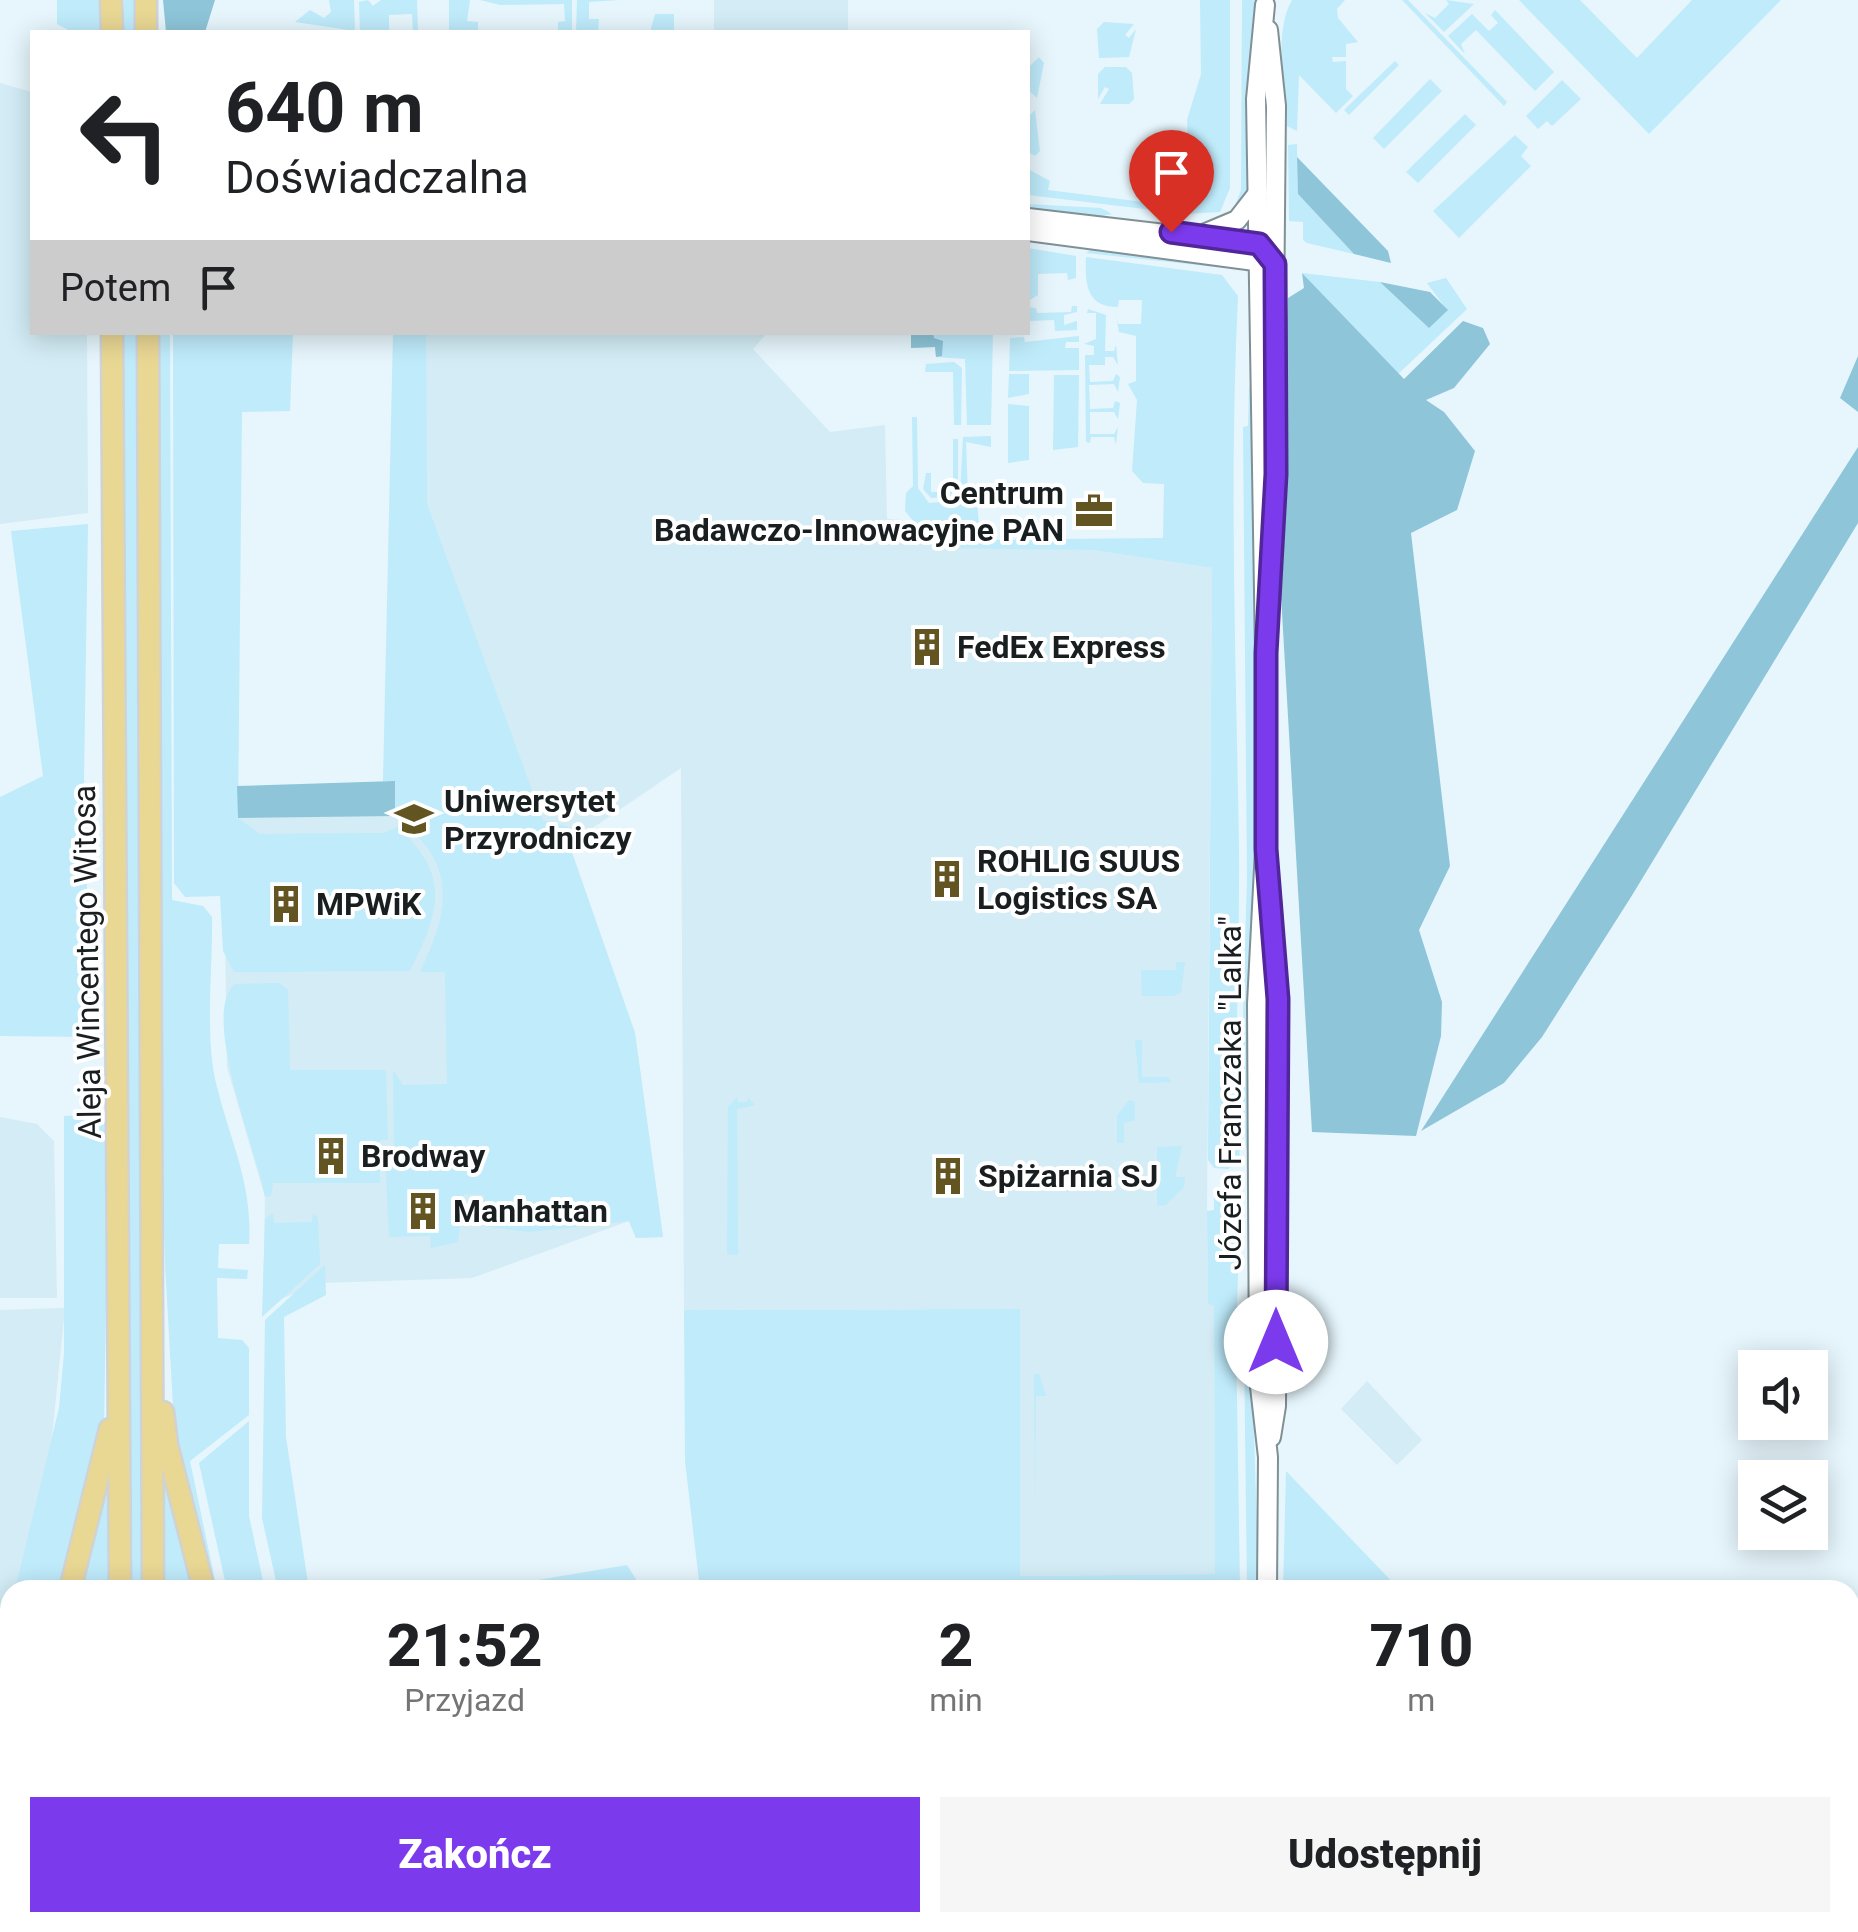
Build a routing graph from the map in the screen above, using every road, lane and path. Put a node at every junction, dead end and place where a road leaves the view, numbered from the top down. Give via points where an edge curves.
1 (111, 0) edge
2 (146, 0) edge
3 (1265, 3) edge
4 (112, 30) edge
5 (146, 30) edge
6 (1258, 193) junction
7 (1030, 218) edge
8 (1030, 231) edge
9 (1197, 234) junction
10 (1264, 257) junction
11 (112, 335) edge
12 (148, 335) edge
13 (152, 1250) junction
14 (119, 1373) junction
15 (73, 1580) edge
16 (120, 1580) edge
17 (152, 1580) edge
18 (201, 1580) edge
19 (1267, 1580) edge

1 - 4 main road
2 - 5 main road
3 - 6 street, Józefa Franczaka "Lalka" via 1256,99
3 - 10 street, Józefa Franczaka "Lalka" via 1276,106
6 - 9 street via 1230,225
6 - 10 street, Józefa Franczaka "Lalka"
7 - 9 street
8 - 10 street
9 - 10 street
10 - 19 street, Józefa Franczaka "Lalka" via 1276,474 1266,653 1266,849 1278,1049 1276,1406 1268,1457
11 - 14 main road, Aleja Wincentego Witosa
12 - 13 main road, Aleja Wincentego Witosa
13 - 17 main road, Aleja Wincentego Witosa
13 - 18 main road via 167,1445
14 - 15 main road
14 - 16 main road, Aleja Wincentego Witosa

